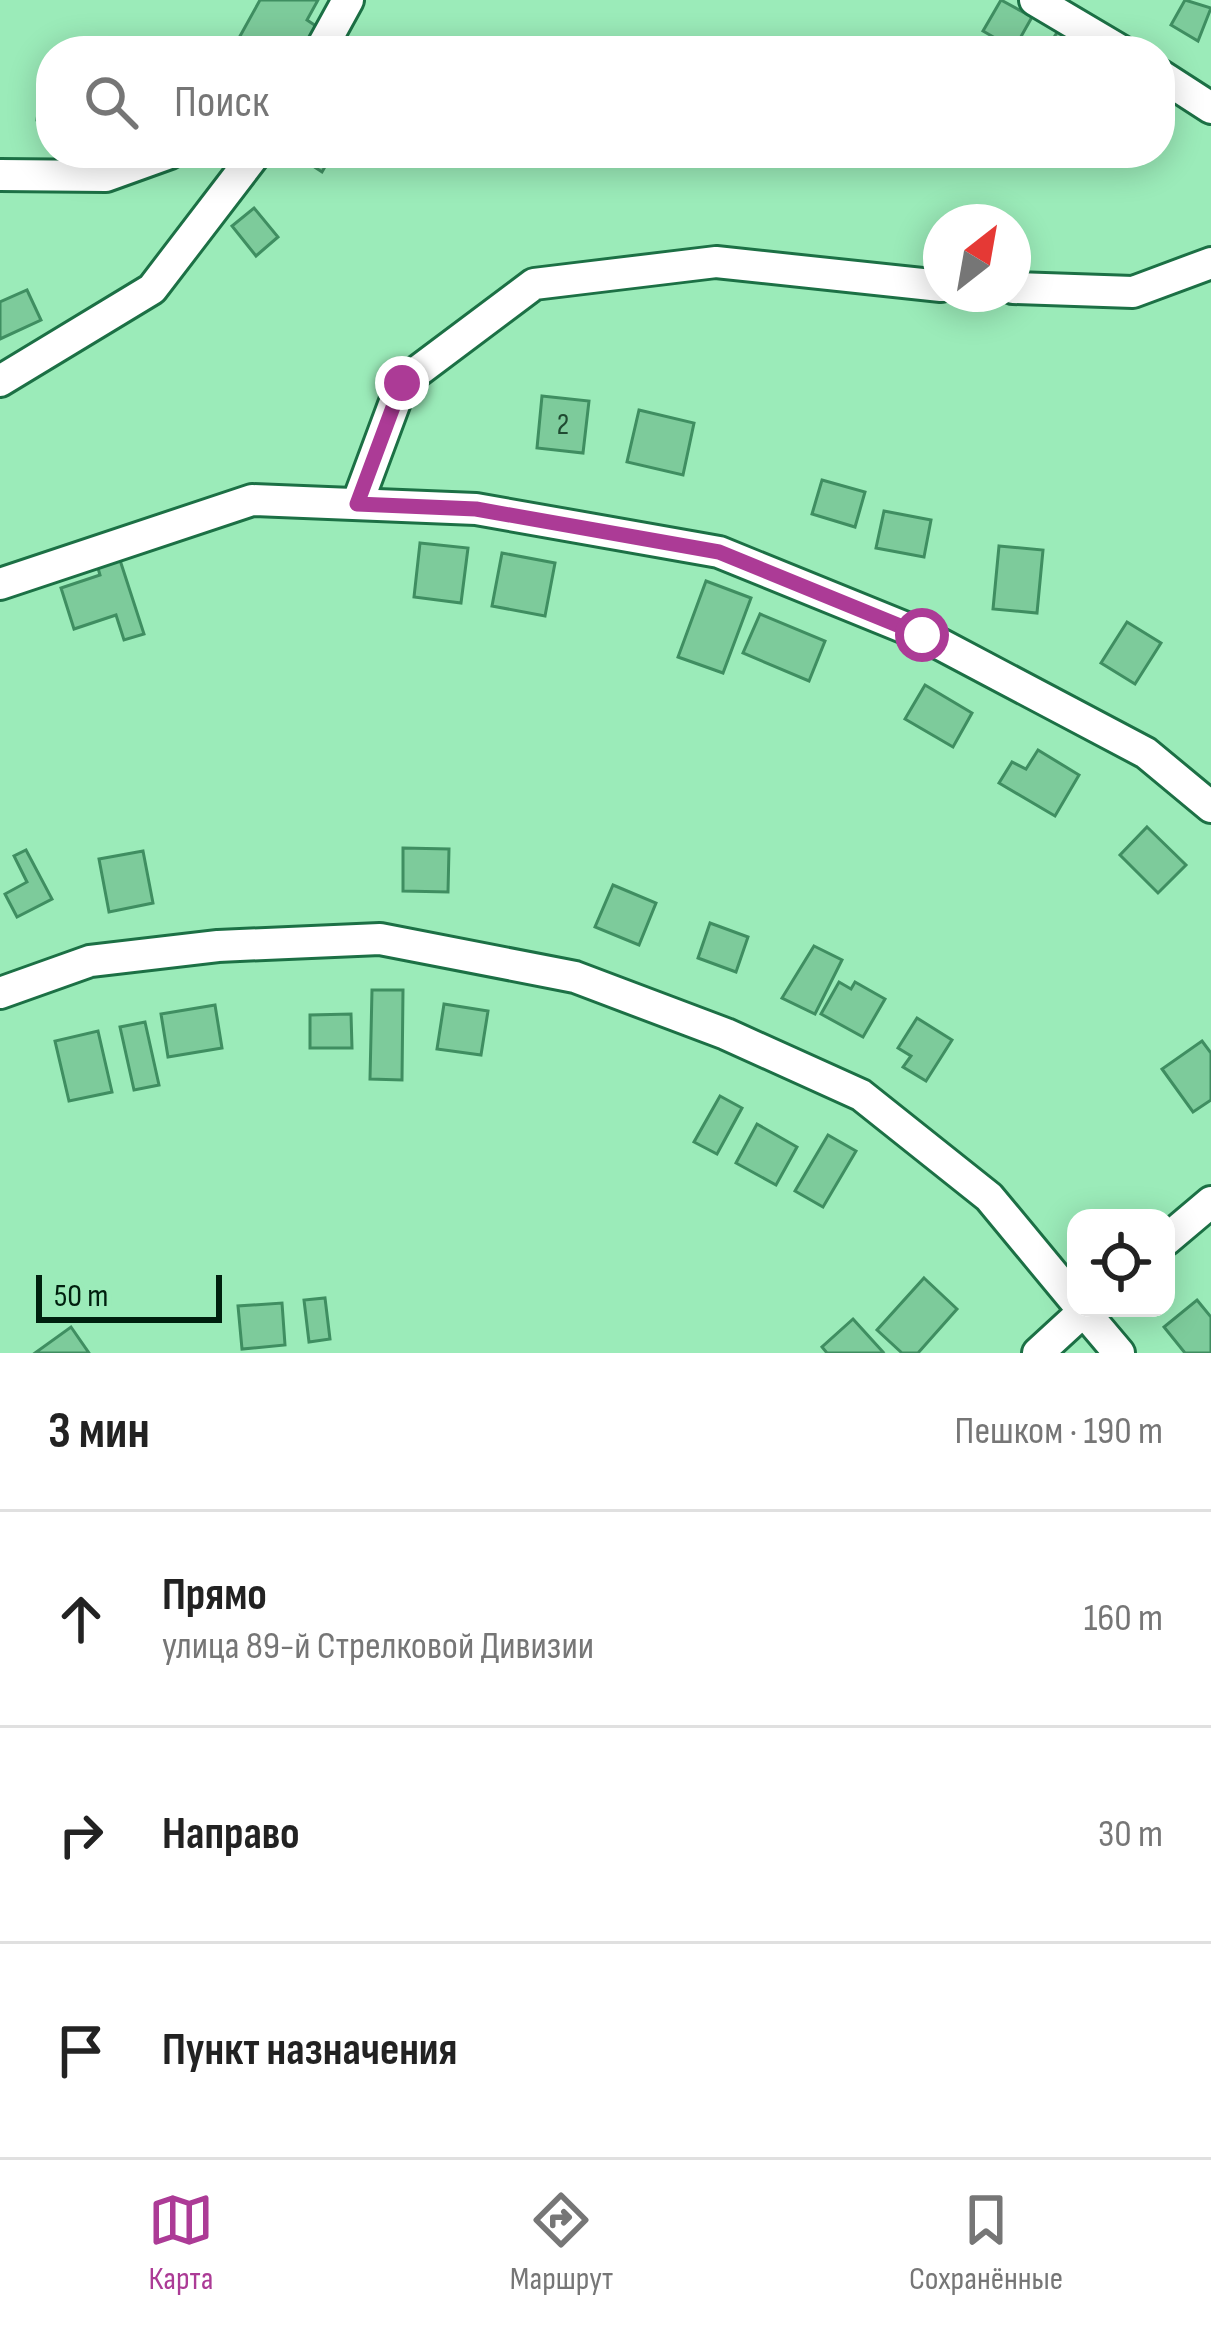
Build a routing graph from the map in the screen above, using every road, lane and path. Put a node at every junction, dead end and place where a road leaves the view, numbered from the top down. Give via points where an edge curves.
1 (348, 0) edge
2 (1035, 0) edge
3 (328, 36) edge
4 (1096, 36) edge
5 (1175, 85) edge
6 (1211, 108) edge
7 (128, 168) edge
8 (245, 168) edge
9 (0, 175) edge
10 (1211, 263) edge
11 (923, 284) edge
12 (1031, 289) edge
13 (0, 381) edge
14 (357, 504) junction
15 (0, 584) edge
16 (1211, 807) edge
17 (0, 993) edge
18 (1211, 1202) edge
19 (1175, 1232) edge
20 (1067, 1289) edge
21 (1072, 1317) edge
22 (1090, 1317) edge
23 (1037, 1353) edge
24 (1119, 1353) edge

1 - 3 street
2 - 4 street
5 - 6 street
7 - 9 street via 106,176
8 - 13 street via 152,289
10 - 12 street via 1133,292
11 - 14 street via 716,262 534,284 402,383
14 - 15 street via 252,500
14 - 16 street via 476,509 719,552 922,635 1146,753
17 - 20 street via 89,962 380,939 575,976 861,1095 989,1197
18 - 19 street
21 - 23 street
22 - 24 street

